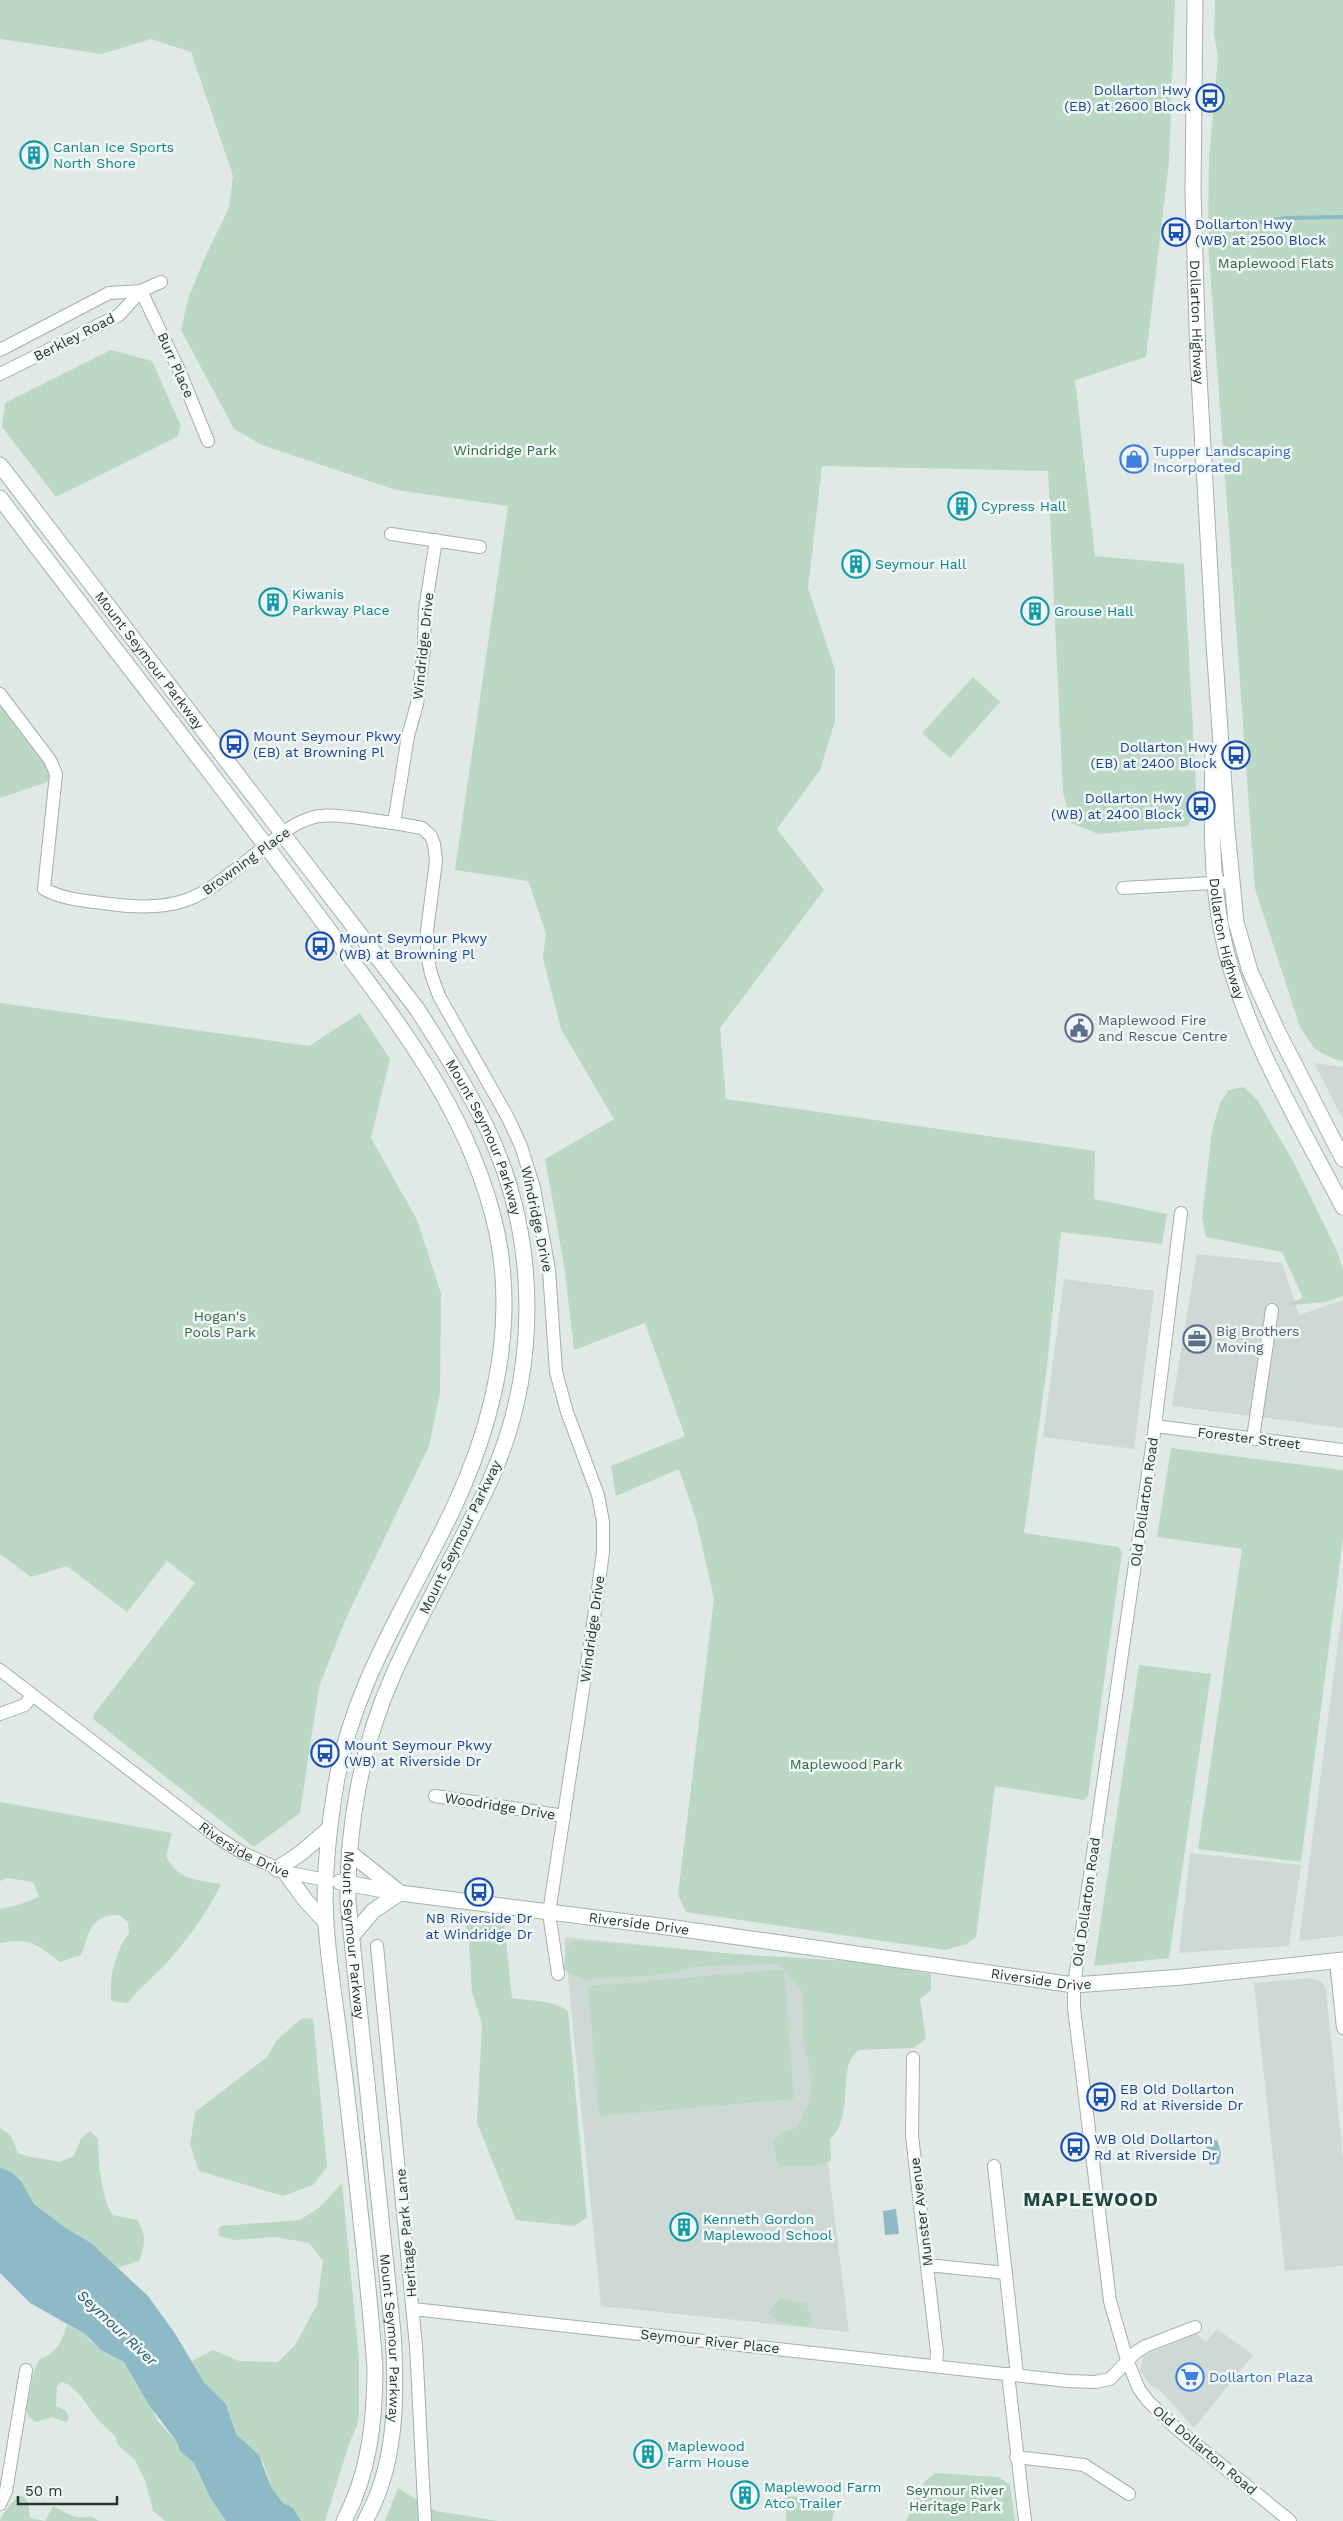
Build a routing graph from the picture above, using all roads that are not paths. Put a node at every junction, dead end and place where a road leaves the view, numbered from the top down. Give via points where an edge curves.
1 (1195, 0) edge
2 (161, 282) dead end
3 (141, 291) junction
4 (0, 350) edge
5 (0, 374) edge
6 (208, 440) dead end
7 (0, 464) edge
8 (0, 498) edge
9 (0, 510) edge
10 (25, 532) junction
11 (391, 534) dead end
12 (436, 540) junction
13 (480, 547) dead end
14 (1214, 644) junction
15 (0, 694) edge
16 (394, 823) junction
17 (282, 833) junction
18 (266, 846) junction
19 (1231, 882) junction
20 (1215, 883) junction
21 (1123, 888) dead end
22 (1343, 1160) edge
23 (1343, 1207) edge
24 (1181, 1213) dead end
25 (1272, 1310) dead end
26 (1155, 1426) junction
27 (1253, 1438) junction
28 (1343, 1450) edge
29 (0, 1670) edge
30 (32, 1695) junction
31 (0, 1714) edge
32 (435, 1796) dead end
33 (564, 1816) junction
34 (329, 1829) junction
35 (349, 1852) junction
36 (281, 1870) junction
37 (326, 1880) junction
38 (348, 1884) junction
39 (400, 1893) junction
40 (549, 1913) junction
41 (326, 1922) junction
42 (352, 1936) junction
43 (377, 1946) dead end
44 (1340, 1960) edge
45 (558, 1974) dead end
46 (1074, 1985) junction
47 (1343, 2028) edge
48 (913, 2058) dead end
49 (994, 2166) dead end
50 (927, 2264) junction
51 (1006, 2273) junction
52 (413, 2309) junction
53 (1195, 2327) dead end
54 (1127, 2360) junction
55 (936, 2365) junction
56 (26, 2370) dead end
57 (1012, 2374) junction
58 (1016, 2457) junction
59 (1129, 2494) dead end
60 (0, 2504) edge
61 (344, 2521) edge
62 (365, 2521) edge
63 (425, 2521) edge
64 (1025, 2521) edge
65 (1290, 2521) edge

1 - 14 main road, Dollarton Highway via 1193,236
2 - 3 street, Berkley Road
3 - 4 street, Berkley Road via 109,293
3 - 5 street, Berkley Road via 119,315
3 - 6 street, Burr Place
7 - 17 main road, Mount Seymour Parkway
8 - 10 main road, Mount Seymour Parkway
9 - 10 main road
10 - 18 main road, Mount Seymour Parkway
11 - 12 street
12 - 13 street
12 - 16 street, Windridge Drive via 425,610 417,704 408,736
14 - 19 main road, Dollarton Highway
14 - 20 main road, Dollarton Highway via 1212,830
15 - 18 street, Browning Place via 50,760 56,774 44,889 58,897 134,908 159,908 202,895
16 - 17 street, Browning Place via 335,816 314,817
16 - 33 street, Windridge Drive via 422,828 434,844 436,861 427,931 431,974 452,1022 521,1146 542,1227 549,1270 556,1372 567,1412 598,1495 603,1522 603,1552
17 - 18 street, Browning Place
17 - 35 main road, Mount Seymour Parkway via 417,1009 455,1068 486,1126 509,1187 526,1266 527,1330 517,1401 507,1435 491,1478 393,1675 363,1765
18 - 34 main road, Mount Seymour Parkway via 421,1056 458,1121 483,1180 501,1263 504,1319 492,1406 455,1504 367,1679 340,1762
19 - 20 street
19 - 22 main road, Dollarton Highway via 1236,922 1250,971
20 - 21 street
20 - 23 main road, Dollarton Highway via 1222,933 1244,1005 1267,1059
24 - 26 street, Old Dollarton Road
25 - 27 street
26 - 27 street, Forester Street
26 - 46 street, Old Dollarton Road
27 - 28 street, Forester Street
29 - 30 street, Riverside Drive
30 - 31 street via 25,1705
30 - 36 street, Riverside Drive via 217,1837
32 - 33 street, Woodridge Drive
33 - 40 street, Windridge Drive
34 - 36 main road
34 - 37 main road, Mount Seymour Parkway
35 - 38 main road, Mount Seymour Parkway
35 - 39 main road
36 - 37 street, Riverside Drive
36 - 41 main road
37 - 38 main road, Riverside Drive
37 - 41 main road, Mount Seymour Parkway
38 - 39 main road, Riverside Drive
38 - 42 main road, Mount Seymour Parkway
39 - 40 main road, Riverside Drive
39 - 42 main road via 373,1911
40 - 45 street, Windridge Drive
40 - 46 main road, Riverside Drive
41 - 61 main road, Mount Seymour Parkway via 375,2368 368,2458
42 - 62 main road, Mount Seymour Parkway via 392,2326 395,2391 387,2459
43 - 52 street, Heritage Park Lane
44 - 46 main road, Riverside Drive
44 - 47 street
46 - 54 street, Old Dollarton Road via 1074,2008 1110,2301
48 - 50 street, Munster Avenue via 912,2136
49 - 51 street
50 - 51 street
50 - 55 street, Munster Avenue
51 - 57 street
52 - 55 street, Seymour River Place
52 - 63 street, Heritage Park Lane
53 - 54 street, Seymour River Place via 1146,2346
54 - 57 street, Seymour River Place via 1110,2379 1095,2382
54 - 65 street, Old Dollarton Road via 1139,2389 1171,2424
55 - 57 street, Seymour River Place
56 - 60 street via 6,2490
57 - 58 street
58 - 59 street via 1084,2464
58 - 64 street

